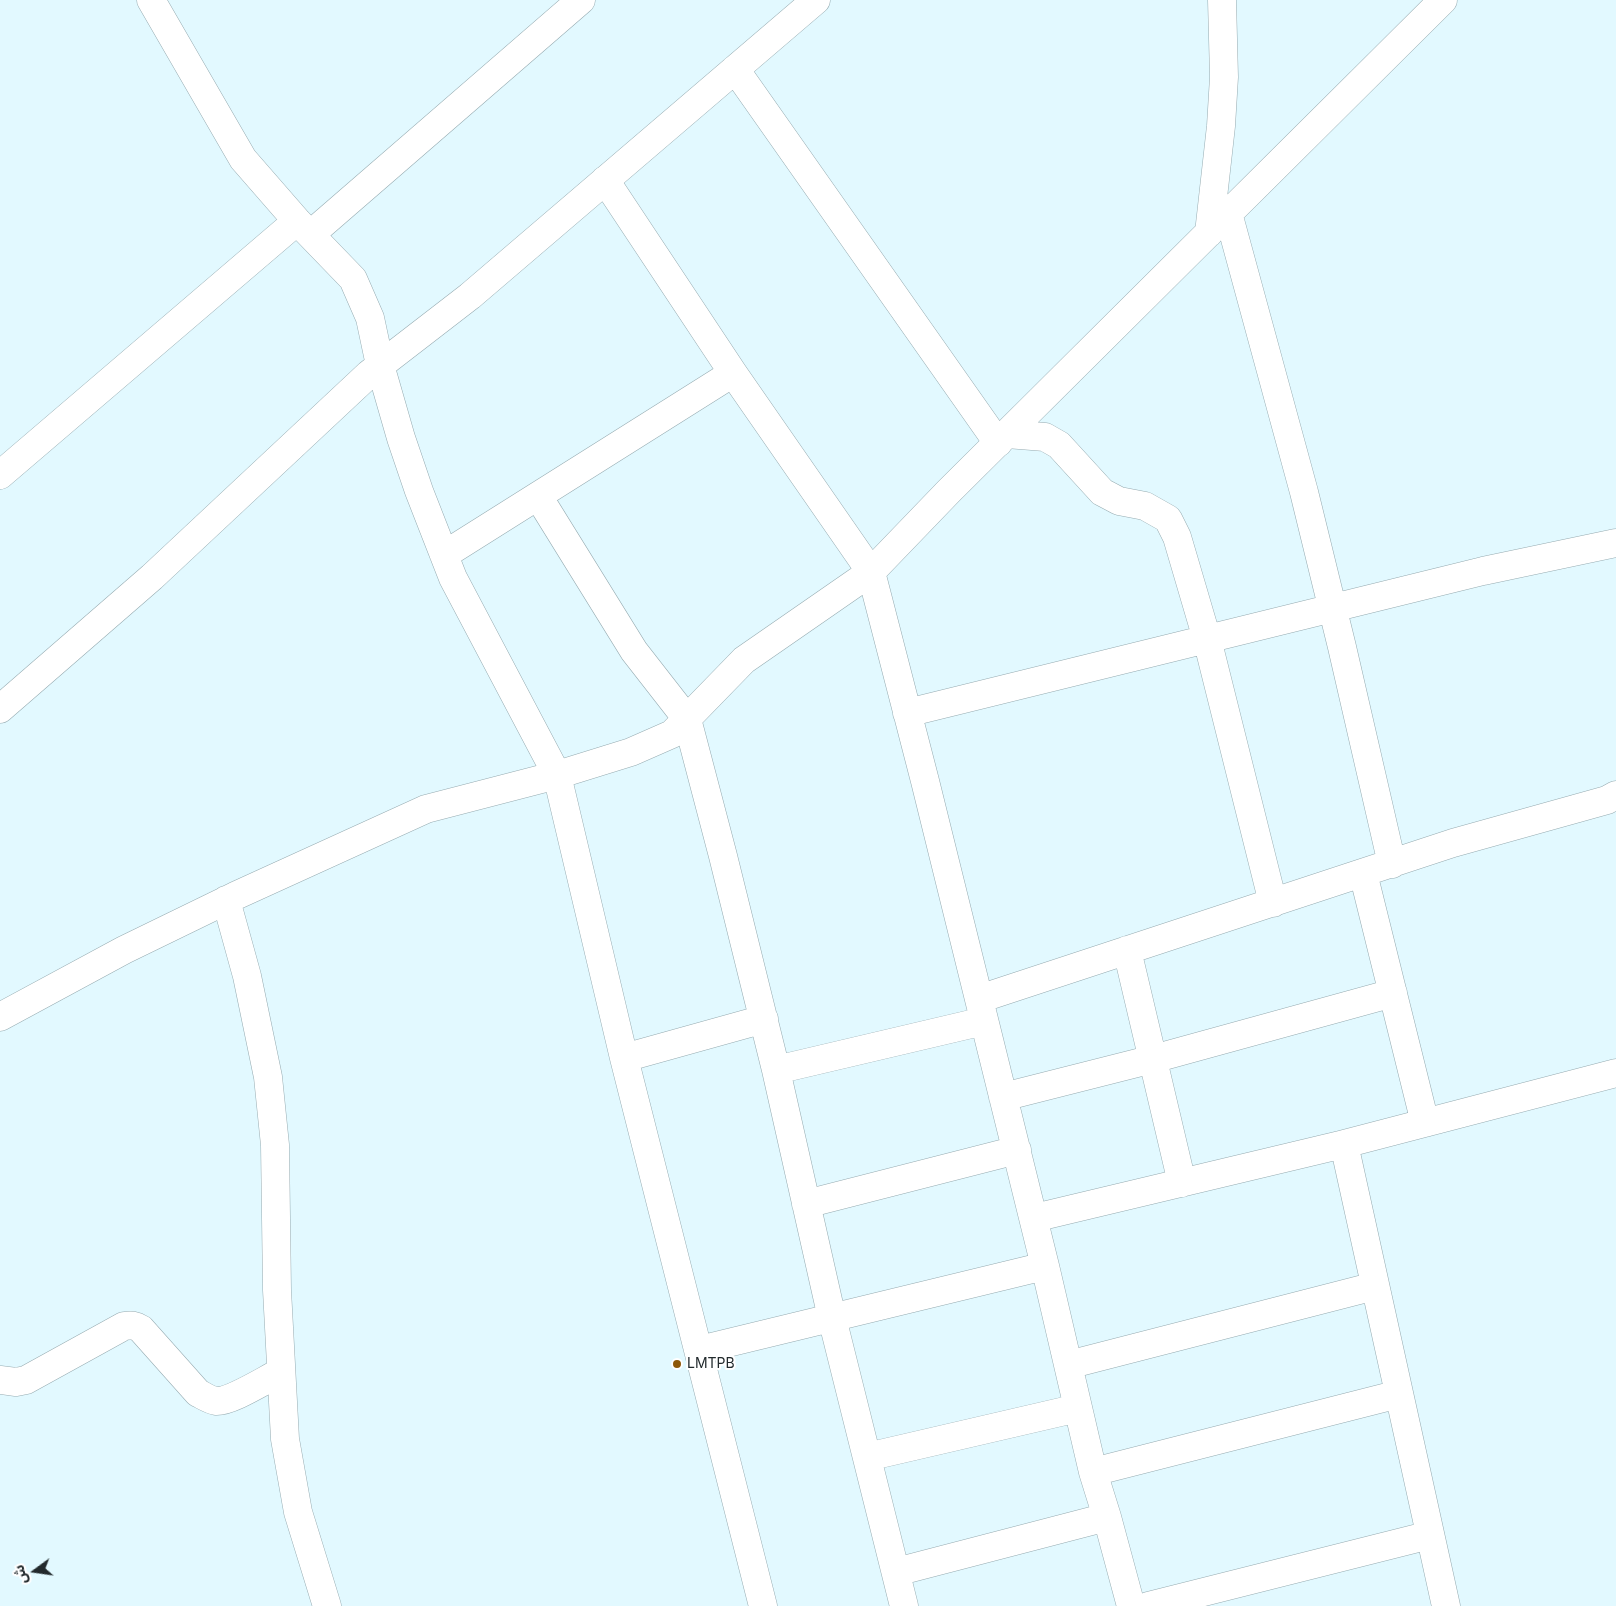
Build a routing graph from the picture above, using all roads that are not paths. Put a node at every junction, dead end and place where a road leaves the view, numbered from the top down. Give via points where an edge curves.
1 (151, 0) edge
2 (581, 0) edge
3 (816, 0) edge
4 (1222, 0) edge
5 (1442, 0) edge
6 (735, 69) junction
7 (605, 180) junction
8 (1228, 213) junction
9 (304, 228) junction
10 (1209, 234) junction
11 (380, 365) junction
12 (733, 373) junction
13 (1002, 438) junction
14 (0, 475) edge
15 (538, 496) junction
16 (1616, 543) edge
17 (444, 555) junction
18 (871, 572) junction
19 (1333, 608) junction
20 (1207, 639) junction
21 (0, 709) edge
22 (908, 712) junction
23 (687, 719) junction
24 (557, 775) junction
25 (1616, 796) edge
26 (1392, 864) junction
27 (1364, 873) junction
28 (226, 900) junction
29 (1272, 903) junction
30 (1127, 950) junction
31 (1393, 993) junction
32 (982, 1010) junction
33 (0, 1017) edge
34 (764, 1019) junction
35 (624, 1058) junction
36 (1153, 1059) junction
37 (776, 1070) junction
38 (1616, 1073) edge
39 (1003, 1097) junction
40 (1425, 1123) junction
41 (1344, 1144) junction
42 (1016, 1150) junction
43 (1182, 1183) junction
44 (806, 1204) junction
45 (1034, 1218) junction
46 (1046, 1266) junction
47 (1375, 1286) junction
48 (832, 1318) junction
49 (699, 1350) junction
50 (1068, 1365) junction
51 (281, 1372) junction
52 (0, 1380) edge
53 (1399, 1394) junction
54 (1078, 1408) junction
55 (867, 1457) junction
56 (1093, 1472) junction
57 (1108, 1517) junction
58 (1430, 1535) junction
59 (896, 1572) junction
60 (327, 1606) edge
61 (763, 1606) edge
62 (904, 1606) edge
63 (1131, 1606) edge
64 (1148, 1606) edge
65 (1446, 1606) edge

1 - 9 street via 244,159
2 - 9 street
3 - 6 street
4 - 10 street via 1224,77
5 - 8 street
6 - 7 street
6 - 13 street
7 - 11 street via 470,296
7 - 12 street
8 - 10 street
8 - 19 street
9 - 11 street via 353,279 370,318
9 - 14 street
10 - 13 street
11 - 17 street via 401,438
11 - 21 street via 152,577
12 - 15 street
12 - 18 street
13 - 18 street
13 - 20 street via 1045,437 1060,446 1102,492 1119,501 1145,506 1168,519 1177,537
15 - 17 street
15 - 23 street via 634,651
16 - 19 street
17 - 24 street via 453,578
18 - 22 street
18 - 23 street via 744,660
19 - 20 street
19 - 26 street
20 - 22 street
20 - 29 street
22 - 32 street
23 - 24 street via 672,734
23 - 34 street
24 - 28 street via 426,809
24 - 35 street
25 - 26 street
26 - 27 street
27 - 29 street
27 - 31 street
28 - 33 street
28 - 51 street via 247,976 268,1077 275,1144 276,1290
29 - 30 street
30 - 32 street
30 - 36 street
31 - 36 street
31 - 40 street
32 - 37 street
32 - 39 street
34 - 35 street
34 - 37 street
35 - 49 street
36 - 39 street
36 - 43 street
37 - 44 street
38 - 40 street
39 - 42 street
40 - 41 street
41 - 43 street
41 - 47 street
42 - 44 street
42 - 45 street
43 - 45 street
44 - 48 street
45 - 46 street
46 - 48 street
46 - 50 street
47 - 50 street
47 - 53 street
48 - 49 street
48 - 55 street
49 - 61 street
50 - 54 street
51 - 52 street via 228,1400 208,1399 198,1393 141,1329 130,1325 26,1380
51 - 60 street via 285,1439 298,1512
53 - 56 street
53 - 58 street
54 - 55 street
54 - 56 street
55 - 59 street
56 - 57 street
57 - 59 street
57 - 63 street
58 - 64 street
58 - 65 street
59 - 62 street

